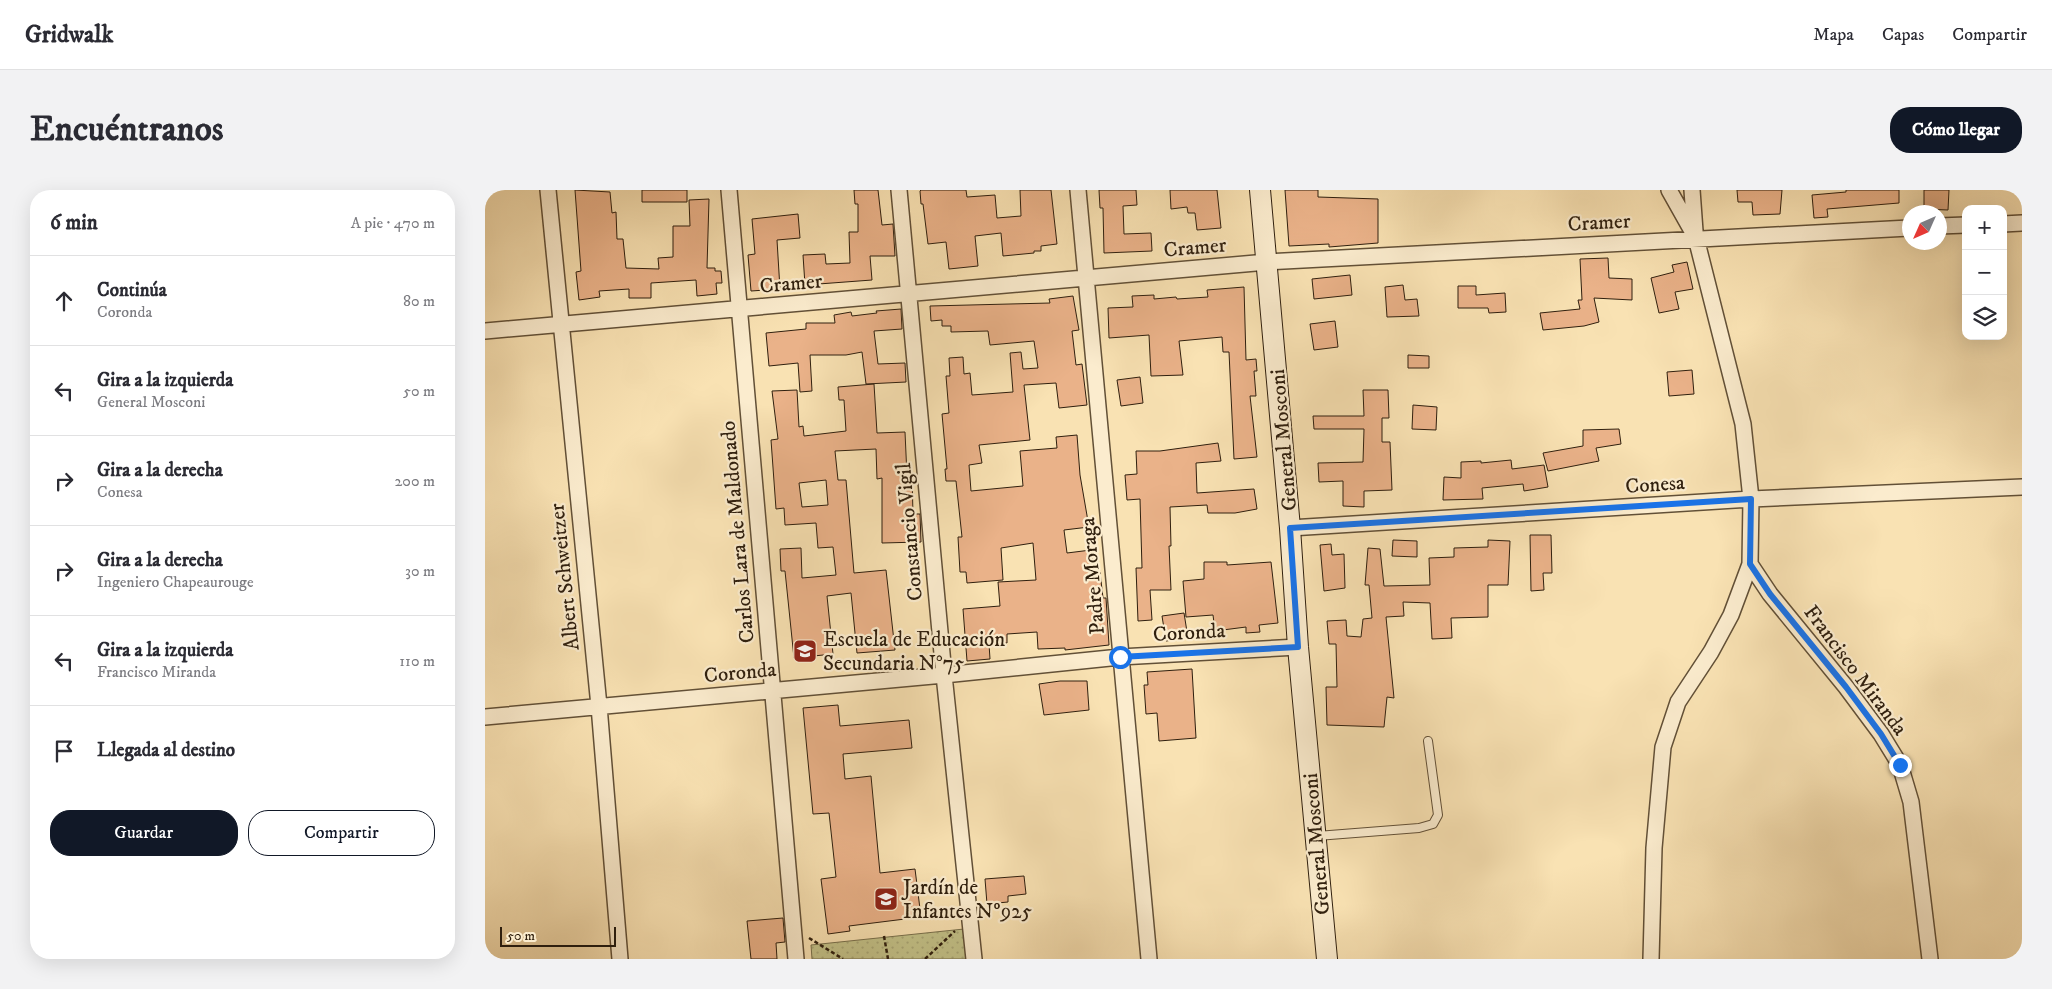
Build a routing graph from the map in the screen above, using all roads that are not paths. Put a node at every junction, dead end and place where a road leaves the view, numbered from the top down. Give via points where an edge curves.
1 (548, 190) edge
2 (729, 190) edge
3 (899, 190) edge
4 (1078, 190) edge
5 (1260, 190) edge
6 (1669, 190) edge
7 (1692, 190) edge
8 (2022, 223) edge
9 (2007, 224) edge
10 (1962, 225) edge
11 (1947, 226) edge
12 (1902, 228) edge
13 (1696, 238) junction
14 (1267, 262) junction
15 (1086, 278) junction
16 (908, 294) junction
17 (739, 308) junction
18 (560, 323) junction
19 (485, 330) edge
20 (2022, 487) edge
21 (1751, 499) junction
22 (1290, 528) junction
23 (1750, 564) junction
24 (1298, 647) junction
25 (1120, 657) junction
26 (945, 675) junction
27 (772, 690) junction
28 (599, 706) junction
29 (485, 717) edge
30 (1428, 741) dead end
31 (1315, 836) junction
32 (620, 959) edge
33 (796, 959) edge
34 (975, 959) edge
35 (1149, 959) edge
36 (1327, 959) edge
37 (1651, 959) edge
38 (1930, 959) edge

1 - 18 street, Albert Schweitzer
2 - 17 street, Carlos Lara de Maldonado
3 - 16 street, Constancio Vigil
4 - 15 street, Padre Moraga
5 - 14 street, General Mosconi
6 - 13 street
7 - 13 street
8 - 9 street
10 - 11 street
12 - 13 street, Cramer
13 - 14 street, Cramer
13 - 21 street via 1743,424
14 - 15 street, Cramer
14 - 22 street, General Mosconi
15 - 16 street, Cramer
15 - 25 street, Padre Moraga
16 - 17 street, Cramer
16 - 26 street, Constancio Vigil
17 - 18 street, Cramer
17 - 27 street, Carlos Lara de Maldonado
18 - 19 street, Cramer
18 - 28 street, Albert Schweitzer
20 - 21 street, Conesa
21 - 22 street, Conesa
21 - 23 street
22 - 24 street, General Mosconi
23 - 37 street via 1727,622 1678,702 1663,747 1654,848
23 - 38 street, Francisco Miranda via 1770,594 1846,687 1900,765 1911,802
24 - 25 street, Coronda
24 - 31 street, General Mosconi
25 - 26 street, Coronda
25 - 35 street, Padre Moraga
26 - 27 street, Coronda
26 - 34 street, Constancio Vigil
27 - 28 street, Coronda
27 - 33 street, Carlos Lara de Maldonado
28 - 29 street, Coronda
28 - 32 street, Albert Schweitzer
30 - 31 lane via 1439,815 1433,824 1419,828
31 - 36 street, General Mosconi

